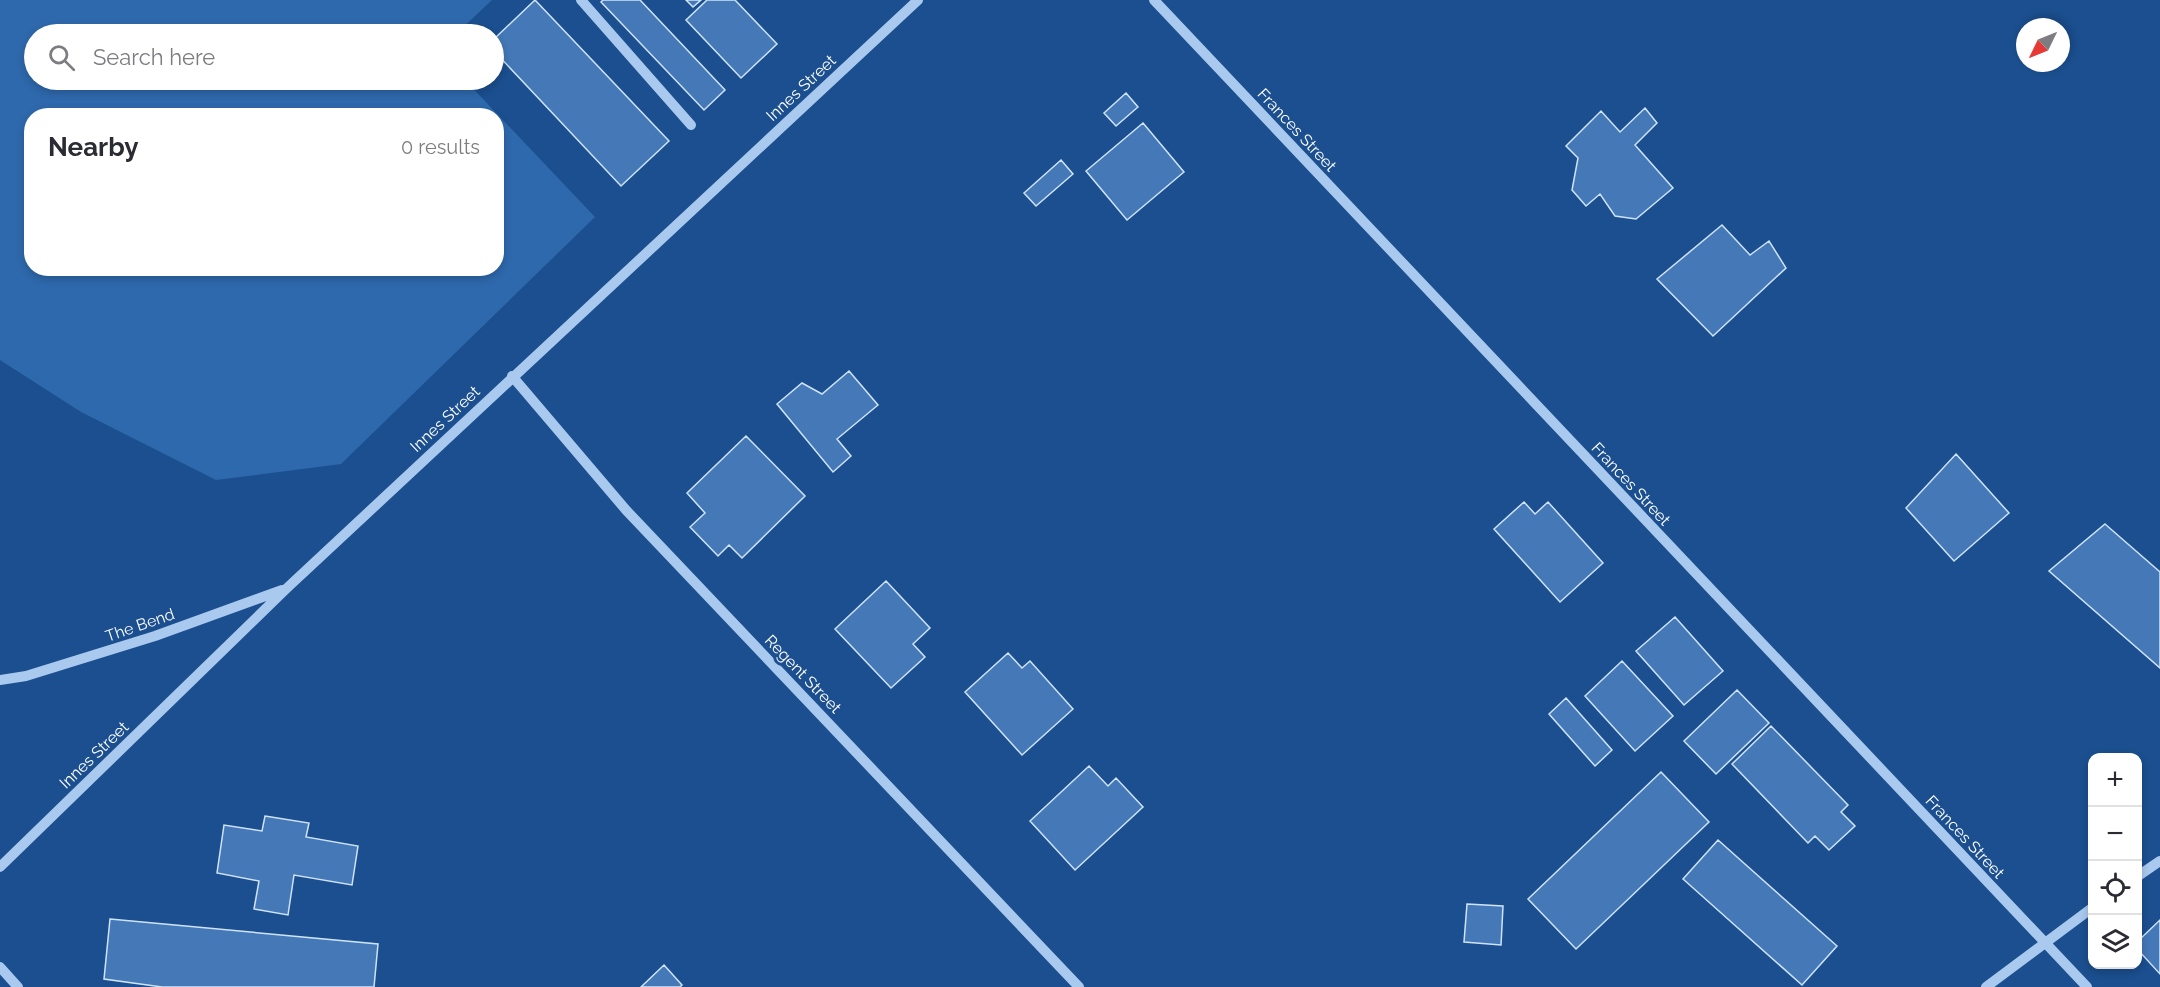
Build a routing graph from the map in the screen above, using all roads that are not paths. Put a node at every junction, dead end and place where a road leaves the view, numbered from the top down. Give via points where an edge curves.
1 (581, 0) edge
2 (918, 0) edge
3 (1154, 0) edge
4 (691, 125) dead end
5 (512, 376) junction
6 (287, 588) junction
7 (0, 680) edge
8 (2160, 861) edge
9 (0, 867) edge
10 (2142, 873) edge
11 (2088, 911) edge
12 (2044, 942) junction
13 (0, 967) edge
14 (18, 987) edge
15 (1078, 987) edge
16 (1986, 987) edge
17 (2087, 987) edge

1 - 4 street
2 - 5 street, Innes Street
3 - 12 street, Frances Street
5 - 6 street, Innes Street
5 - 15 street, Regent Street via 626,510
6 - 7 street, The Bend via 154,636 26,676
6 - 9 street, Innes Street
8 - 10 street
11 - 12 street
12 - 16 street
12 - 17 street, Frances Street
13 - 14 street

